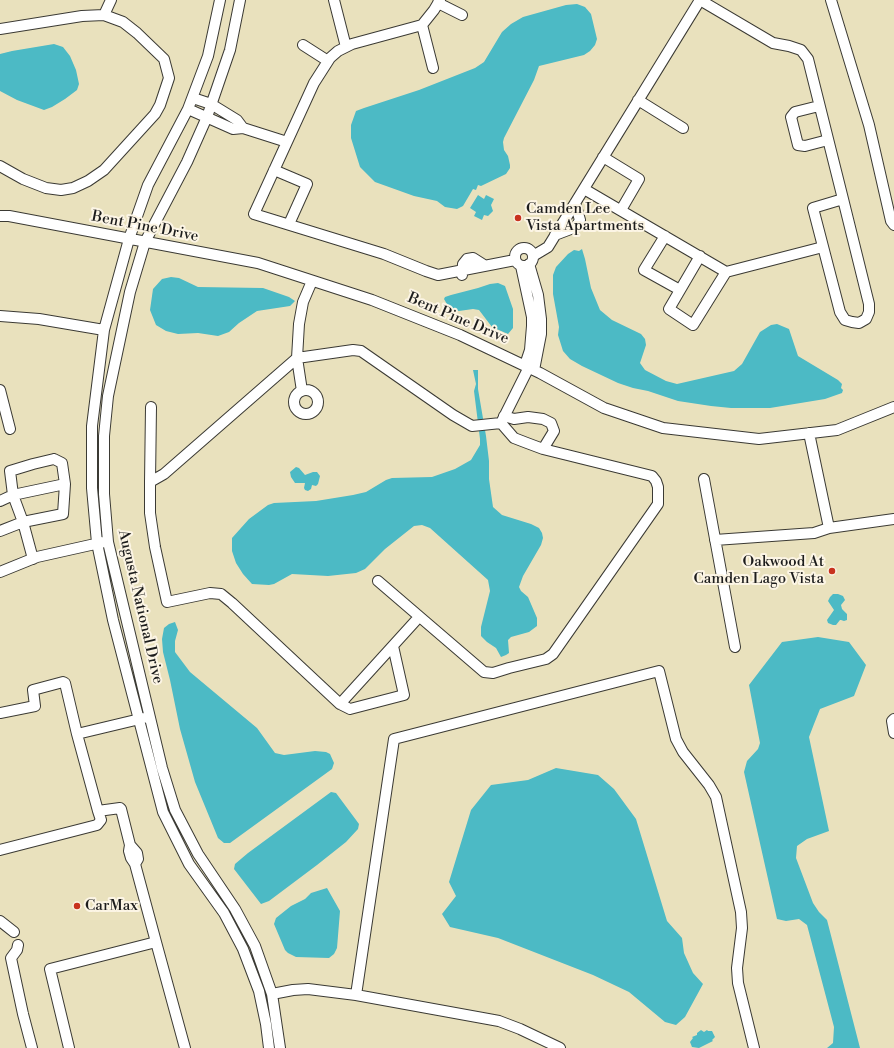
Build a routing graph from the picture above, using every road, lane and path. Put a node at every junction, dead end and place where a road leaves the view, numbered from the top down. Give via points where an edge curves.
1 (111, 0) edge
2 (220, 0) edge
3 (240, 0) edge
4 (334, 0) edge
5 (700, 0) edge
6 (831, 0) edge
7 (439, 2) edge
8 (104, 15) junction
9 (462, 16) dead end
10 (422, 25) junction
11 (0, 29) edge
12 (303, 45) dead end
13 (346, 47) junction
14 (328, 61) junction
15 (433, 68) dead end
16 (193, 98) junction
17 (638, 100) junction
18 (211, 104) junction
19 (819, 106) junction
20 (188, 109) junction
21 (207, 117) junction
22 (243, 128) junction
23 (683, 128) dead end
24 (828, 140) junction
25 (287, 142) junction
26 (603, 157) junction
27 (0, 166) edge
28 (274, 170) junction
29 (584, 188) junction
30 (843, 199) junction
31 (575, 203) junction
32 (620, 210) junction
33 (0, 216) edge
34 (289, 224) junction
35 (894, 225) edge
36 (555, 235) junction
37 (665, 236) junction
38 (128, 239) junction
39 (145, 242) junction
40 (823, 247) junction
41 (700, 256) junction
42 (524, 262) junction
43 (486, 265) junction
44 (726, 272) junction
45 (462, 273) junction
46 (312, 281) junction
47 (680, 290) junction
48 (0, 316) edge
49 (104, 330) junction
50 (297, 358) junction
51 (529, 368) junction
52 (0, 390) edge
53 (302, 391) dead end
54 (894, 406) edge
55 (150, 407) dead end
56 (499, 421) junction
57 (10, 429) dead end
58 (809, 433) junction
59 (543, 449) junction
60 (704, 479) dead end
61 (150, 482) junction
62 (65, 484) junction
63 (13, 495) junction
64 (0, 501) edge
65 (894, 519) edge
66 (22, 522) junction
67 (829, 528) junction
68 (0, 531) edge
69 (715, 540) junction
70 (108, 542) junction
71 (97, 543) junction
72 (33, 559) junction
73 (0, 572) edge
74 (378, 581) dead end
75 (419, 617) junction
76 (393, 646) junction
77 (735, 647) dead end
78 (340, 704) junction
79 (0, 713) edge
80 (150, 717) junction
81 (894, 719) edge
82 (139, 720) junction
83 (894, 733) edge
84 (78, 734) junction
85 (98, 811) junction
86 (0, 850) edge
87 (0, 921) edge
88 (14, 932) dead end
89 (156, 942) junction
90 (18, 945) dead end
91 (272, 994) junction
92 (356, 995) junction
93 (32, 1048) edge
94 (69, 1048) edge
95 (185, 1048) edge
96 (269, 1048) edge
97 (280, 1048) edge
98 (560, 1048) edge
99 (754, 1048) edge

1 - 8 street
2 - 16 street, Augusta National Drive via 208,56
3 - 18 street, Augusta National Drive via 230,50
4 - 13 street
5 - 17 street
5 - 19 street via 773,43 801,50 808,59
6 - 35 street via 869,125
7 - 9 street
7 - 10 street
8 - 11 street
8 - 27 street via 122,22 137,33 164,59 169,78 155,114 104,170 73,188 46,188
10 - 13 street
10 - 15 street
12 - 14 street
13 - 14 street
14 - 25 street via 314,83
16 - 18 street
16 - 20 street, Augusta National Drive
17 - 23 street
17 - 26 street
18 - 21 street, Augusta National Drive
18 - 22 street via 237,120
19 - 24 street
19 - 24 street via 795,112 791,117 798,145 805,146
20 - 21 street
20 - 38 street, Augusta National Drive via 148,184
21 - 22 street via 233,129
21 - 39 street, Augusta National Drive via 187,162
22 - 25 street
24 - 30 street
25 - 28 street
26 - 29 street
26 - 32 street via 639,179
28 - 34 street via 308,184
28 - 34 street via 254,214
29 - 31 street
29 - 32 street
30 - 40 street via 813,208
30 - 40 street via 869,304 866,319 859,323 845,320 840,312
31 - 36 street
31 - 36 street via 580,220 576,228
32 - 37 street
33 - 38 street, Bent Pine Drive
34 - 45 street via 384,254 438,275 454,277
36 - 42 street via 548,247
37 - 41 street
37 - 47 street via 644,270
38 - 39 street, Bent Pine Drive
38 - 49 street, Augusta National Drive
39 - 46 street, Bent Pine Drive via 258,263
39 - 70 street, Augusta National Drive via 130,292 108,396 104,436 104,487
40 - 44 street
41 - 44 street
41 - 47 street
42 - 43 street
42 - 51 street via 532,317 537,326 530,350
43 - 45 street via 481,271
43 - 45 street via 473,258 467,259 463,264
44 - 47 street via 693,325 670,309
46 - 50 street via 303,302 298,324
46 - 51 street, Bent Pine Drive via 372,300 460,335
48 - 49 street via 38,319
49 - 71 street, Augusta National Drive via 92,426 92,488
50 - 53 street
50 - 56 street via 361,351 472,426
50 - 61 street via 164,474
51 - 56 street
51 - 58 street, Bent Pine Drive via 604,408 664,428 759,439
52 - 57 street
54 - 58 street, Bent Pine Drive via 837,430
55 - 61 street
56 - 59 street via 514,438
56 - 59 street via 528,417 551,423 554,431
58 - 67 street
59 - 75 street via 652,476 656,481 659,496 658,504 554,654 546,659 493,673 484,672
60 - 69 street
61 - 78 street via 150,513 167,602 210,593 221,594
62 - 63 street
62 - 63 street via 62,463 54,459 10,471
62 - 66 street via 63,514
63 - 64 street
63 - 66 street
65 - 67 street
66 - 68 street
66 - 72 street
67 - 69 street via 814,533
69 - 77 street
70 - 71 street
70 - 80 street, Augusta National Drive
71 - 72 street
71 - 82 street, Augusta National Drive via 113,620
72 - 73 street
74 - 75 street
75 - 76 street
76 - 78 street
76 - 78 street via 404,695 350,710
79 - 84 street via 35,706 33,690 63,682
80 - 82 street
80 - 91 street, Augusta National Drive via 175,810 198,854 235,909 255,946
81 - 83 street
82 - 84 street
82 - 96 street, Augusta National Drive via 163,812 189,864 224,913 246,956 259,991
84 - 85 street
85 - 86 street via 100,820 97,825
85 - 89 street via 120,808 130,845 129,851 135,864
87 - 88 street
89 - 94 street via 50,969
89 - 95 street
90 - 93 street via 11,958
91 - 92 street via 308,989
91 - 97 street, Augusta National Drive
92 - 98 street via 500,1021
92 - 99 street via 394,739 659,671 676,739 716,797 742,912 738,983

